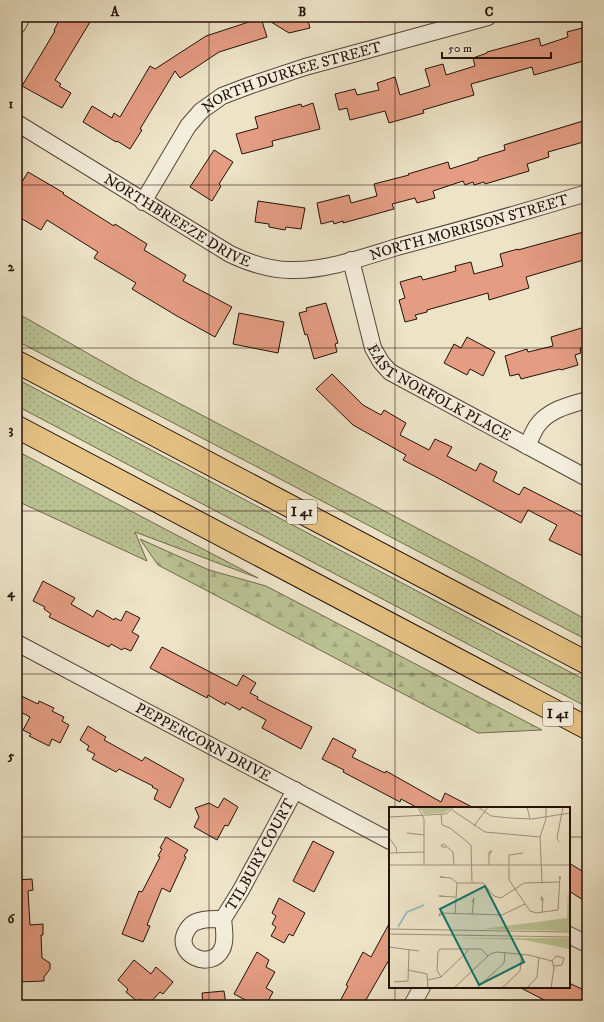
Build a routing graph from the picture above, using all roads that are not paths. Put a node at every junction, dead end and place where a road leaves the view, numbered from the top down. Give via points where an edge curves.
1 (22, 17) edge
2 (488, 17) edge
3 (17, 26) edge
4 (17, 123) edge
5 (587, 193) edge
6 (143, 202) junction
7 (351, 260) junction
8 (17, 362) edge
9 (587, 400) edge
10 (17, 426) edge
11 (527, 446) junction
12 (587, 478) edge
13 (17, 643) edge
14 (587, 663) edge
15 (587, 728) edge
16 (295, 790) junction
17 (389, 840) edge
18 (223, 919) dead end
19 (570, 936) edge
20 (587, 944) edge
21 (421, 988) edge
22 (412, 1005) edge

1 - 3 street
2 - 6 street, NORTH DURKEE STREET via 305,67 222,96 201,111 188,126
4 - 6 street, NORTHBREEZE DRIVE
5 - 7 street, NORTH MORRISON STREET
6 - 7 street, NORTHBREEZE DRIVE via 230,254 268,268 310,270
7 - 11 street, EAST NORFOLK PLACE via 373,348 390,372
8 - 14 highway, I 41
9 - 11 street via 554,411 537,426
10 - 15 highway, I 41
11 - 12 street, EAST NORFOLK PLACE
13 - 16 street, PEPPERCORN DRIVE
16 - 17 street, PEPPERCORN DRIVE
16 - 18 street, TILBURY COURT
19 - 20 street
21 - 22 street

